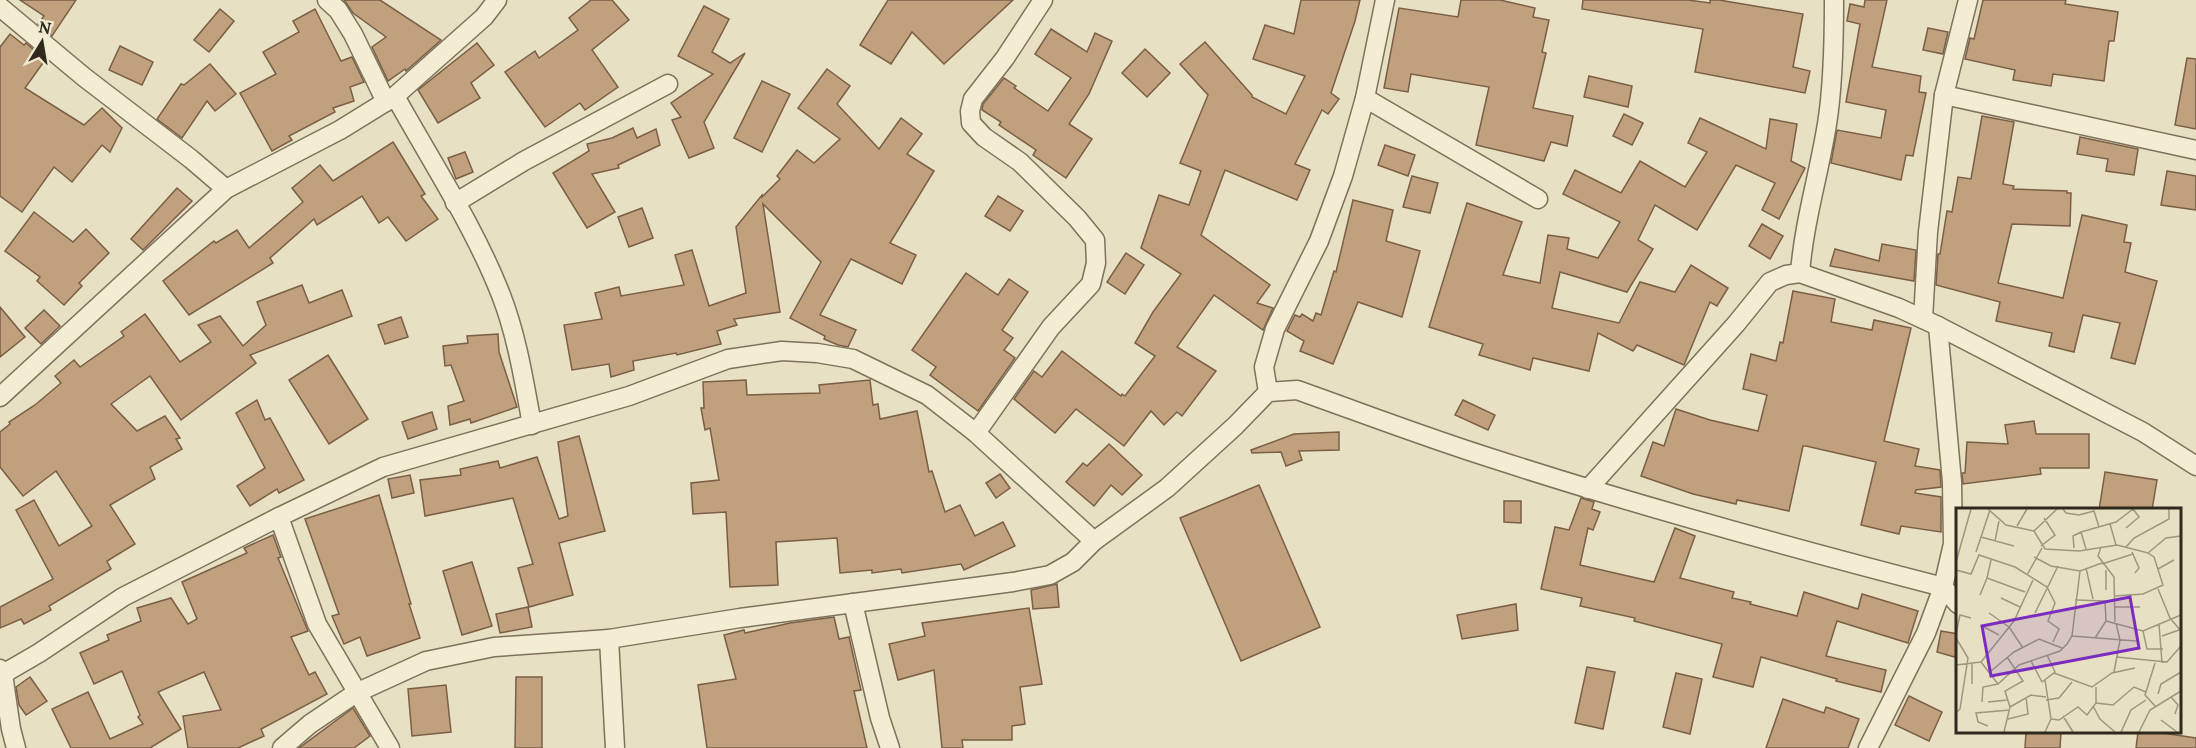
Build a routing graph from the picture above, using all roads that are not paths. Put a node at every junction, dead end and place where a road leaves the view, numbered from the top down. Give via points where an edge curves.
1 (327, 0) edge
2 (497, 0) edge
3 (1043, 0) edge
4 (1384, 0) edge
5 (1834, 0) edge
6 (1968, 0) edge
7 (0, 7) edge
8 (668, 84) dead end
9 (1944, 95) junction
10 (1365, 98) junction
11 (391, 99) junction
12 (2196, 150) edge
13 (226, 189) junction
14 (1538, 199) dead end
15 (455, 203) junction
16 (1800, 273) junction
17 (1930, 323) junction
18 (1268, 392) junction
19 (0, 397) edge
20 (532, 425) junction
21 (976, 433) junction
22 (2196, 466) edge
23 (1588, 489) junction
24 (279, 517) junction
25 (1094, 541) junction
26 (1943, 587) junction
27 (1956, 602) edge
28 (853, 603) junction
29 (609, 639) junction
30 (1, 671) edge
31 (356, 693) junction
32 (16, 748) edge
33 (282, 748) edge
34 (390, 748) edge
35 (615, 748) edge
36 (890, 748) edge
37 (1868, 748) edge

1 - 11 street via 338,10
2 - 11 street via 484,17
3 - 21 street via 973,99 971,123 1020,162 1077,218 1095,240 1096,263 1091,284 1051,327
4 - 10 street
5 - 16 street via 1827,123
6 - 9 street
7 - 13 street
8 - 15 street via 524,161
9 - 12 street
9 - 17 street via 1928,232
10 - 14 street
10 - 18 street via 1319,241 1275,329 1264,367
11 - 13 street
11 - 15 street
13 - 19 street
15 - 20 street via 501,296
16 - 17 street
16 - 23 street via 1770,282
17 - 22 street via 2143,432
17 - 26 street via 1952,482 1953,544
18 - 23 street via 1297,390
18 - 25 street via 1167,488
20 - 21 street via 629,396 728,359 782,351 853,359 927,395
20 - 24 street via 383,467
21 - 25 street
23 - 26 street
24 - 30 street via 123,597 39,653
24 - 31 street via 317,624
25 - 28 street via 1073,562 1050,575
26 - 27 street
26 - 37 street via 1926,633
28 - 29 street
28 - 36 street
29 - 31 street via 494,647 426,662
29 - 35 street
30 - 32 street
31 - 33 street
31 - 34 street

